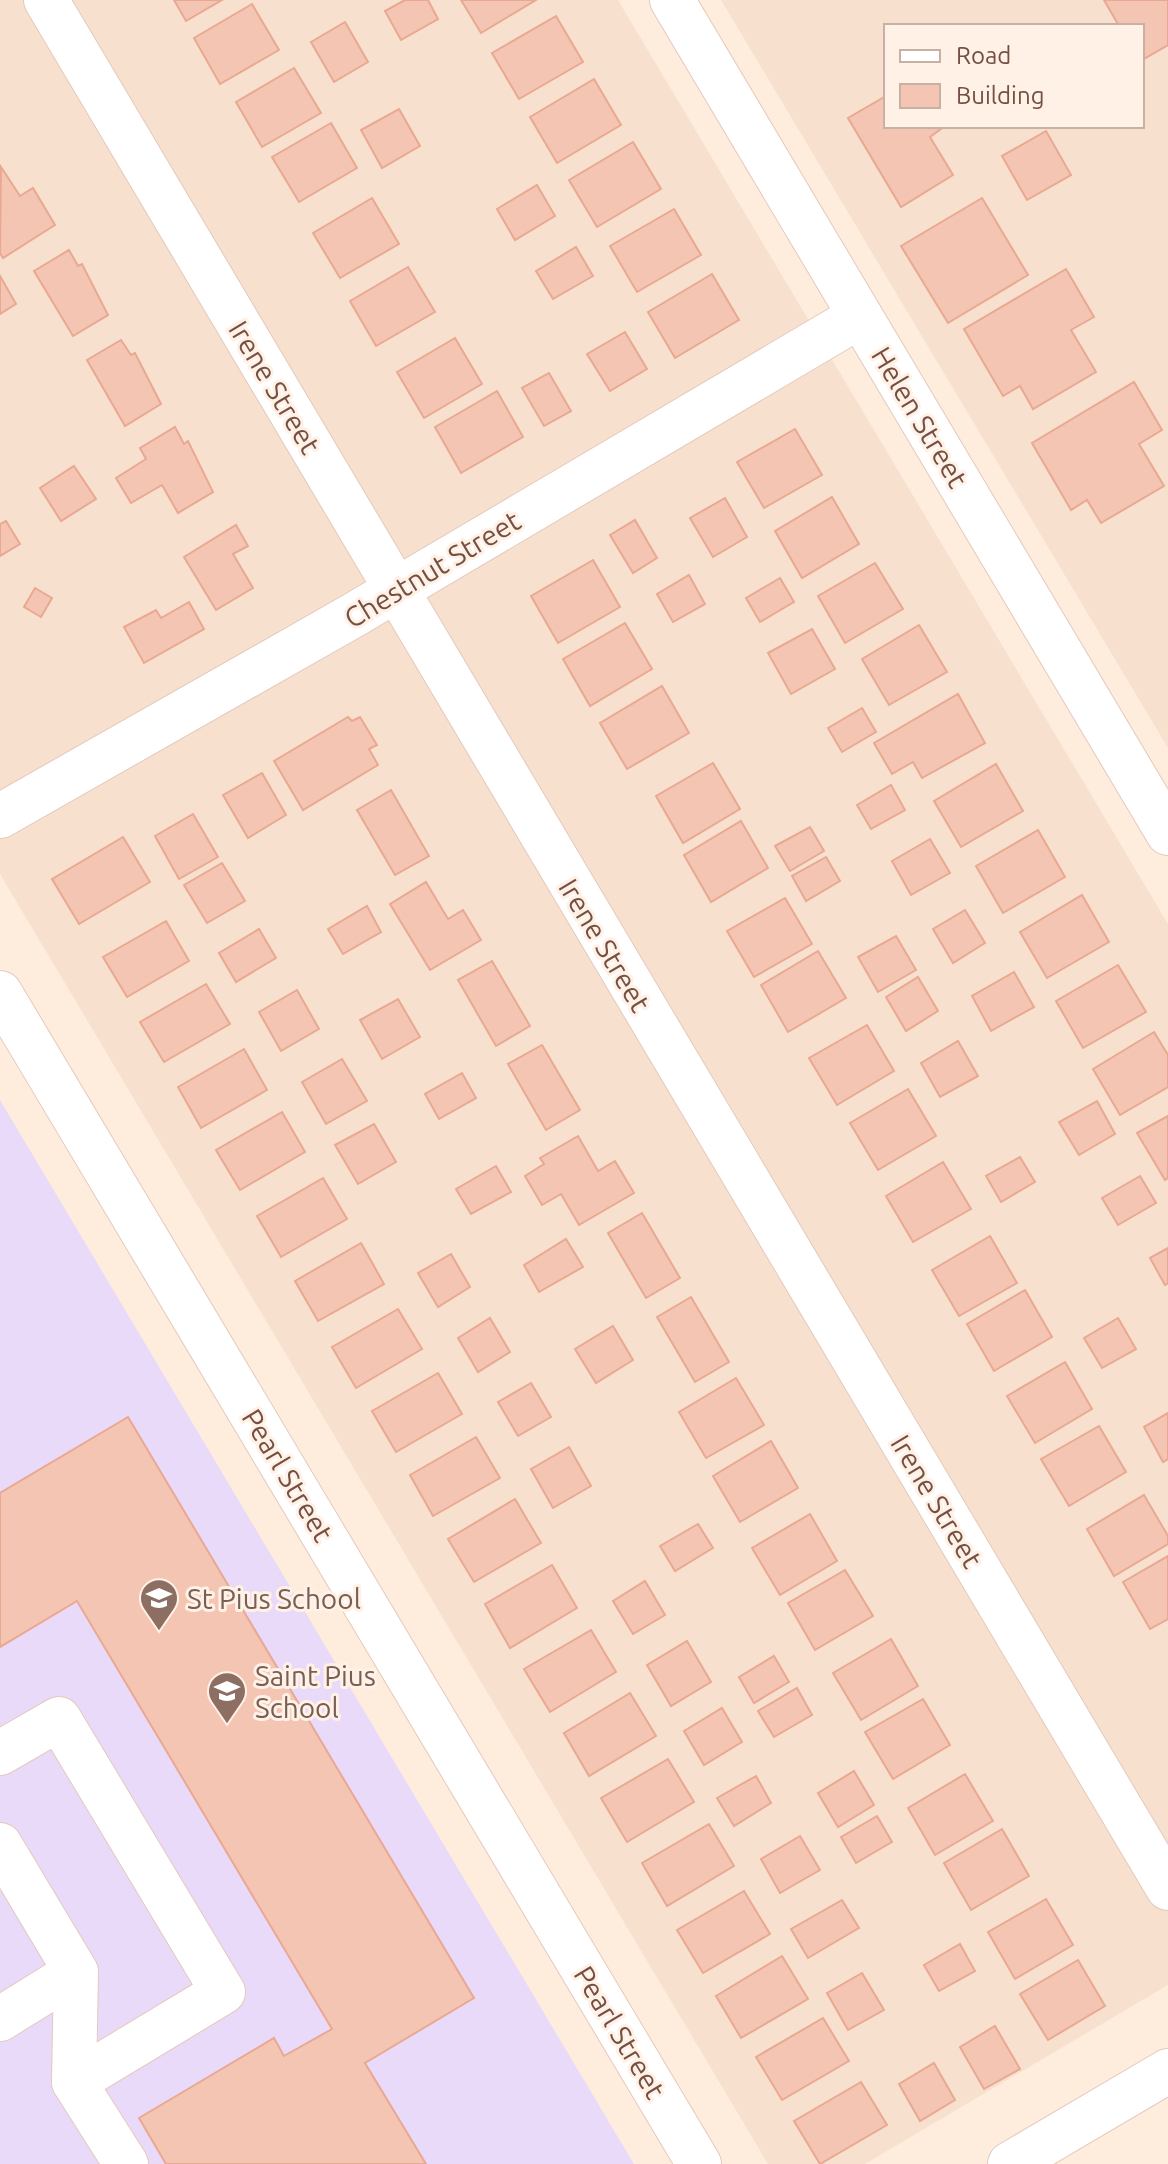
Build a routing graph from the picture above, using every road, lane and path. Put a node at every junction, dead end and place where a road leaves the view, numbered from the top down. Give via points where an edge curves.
1 (46, 0) edge
2 (672, 0) edge
3 (860, 316) junction
4 (395, 590) junction
5 (0, 816) edge
6 (1168, 833) edge
7 (0, 993) edge
8 (0, 1753) edge
9 (0, 1845) edge
10 (1168, 1888) edge
11 (76, 1972) junction
12 (0, 2019) edge
13 (1168, 2071) edge
14 (74, 2082) junction
15 (126, 2164) edge
16 (699, 2164) edge
17 (1010, 2164) edge

1 - 4 street, Irene Street
2 - 3 street, Helen Street
3 - 4 street, Chestnut Street
3 - 6 street, Helen Street
4 - 5 street, Chestnut Street
4 - 10 street, Irene Street
7 - 16 street, Pearl Street
8 - 14 street via 59,1719 223,1992
9 - 11 street
11 - 12 street
11 - 14 street
13 - 17 street
14 - 15 street

